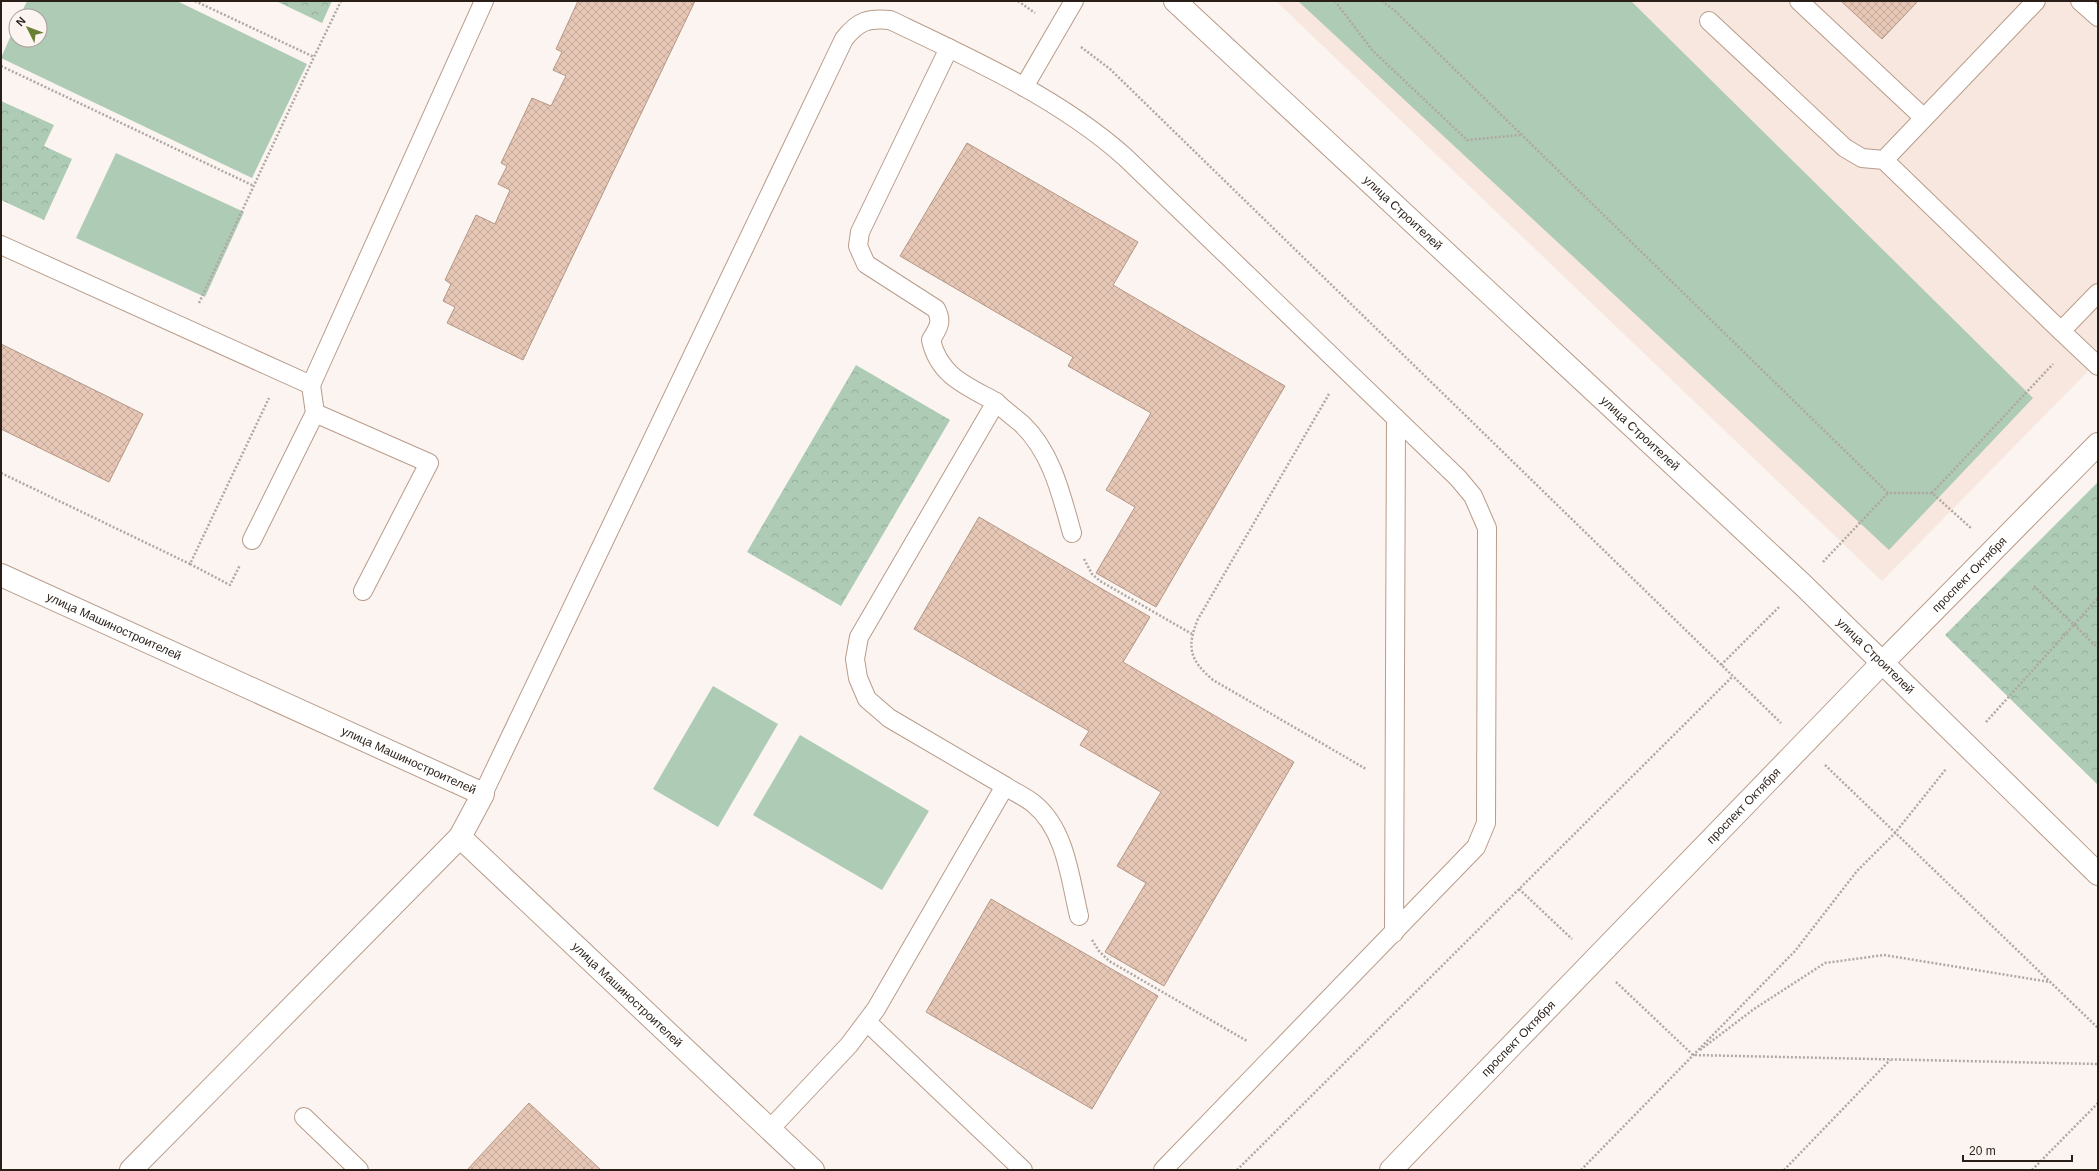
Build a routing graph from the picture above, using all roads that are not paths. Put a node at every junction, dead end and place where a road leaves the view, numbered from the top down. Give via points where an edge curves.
1 (484, 1) edge
2 (1074, 1) edge
3 (1175, 1) edge
4 (1799, 1) edge
5 (2036, 1) edge
6 (2080, 1) edge
7 (2098, 17) edge
8 (1709, 21) dead end
9 (949, 48) junction
10 (1024, 87) junction
11 (1924, 118) junction
12 (1884, 160) junction
13 (1, 245) edge
14 (2098, 293) edge
15 (2067, 337) junction
16 (2098, 366) edge
17 (311, 385) junction
18 (996, 402) junction
19 (315, 413) junction
20 (1396, 418) junction
21 (2098, 444) edge
22 (1072, 533) road end
23 (252, 540) road end
24 (1, 575) edge
25 (363, 590) dead end
26 (1882, 662) junction
27 (1005, 786) junction
28 (483, 794) junction
29 (460, 837) junction
30 (2098, 874) edge
31 (1079, 916) road end
32 (1394, 933) junction
33 (867, 1022) junction
34 (304, 1117) dead end
35 (770, 1129) junction
36 (131, 1170) edge
37 (359, 1170) edge
38 (813, 1170) edge
39 (1023, 1170) edge
40 (1163, 1170) edge
41 (1391, 1170) edge

1 - 17 lane
2 - 10 lane
3 - 26 street, улица Строителей via 1802,584
4 - 11 lane
5 - 11 lane
6 - 7 lane
8 - 12 lane via 1845,148 1862,158
9 - 10 lane
9 - 18 lane via 860,232 858,246 866,264 936,309 941,324 931,340 934,351 946,371
9 - 28 lane via 890,20 874,19 862,22 844,39
10 - 20 lane via 1117,150
11 - 12 lane
12 - 15 lane
13 - 17 lane
14 - 15 lane
15 - 16 lane
17 - 19 lane
18 - 22 lane via 1023,425 1047,459 1058,481
18 - 27 lane via 859,637 855,659 858,678 867,699 889,718
19 - 23 lane
19 - 25 lane via 429,463
20 - 32 lane
20 - 32 lane via 1466,488 1478,504 1487,528 1486,823 1476,847
21 - 26 street, проспект Октября
24 - 28 street, улица Машиностроителей
26 - 30 street, улица Строителей
26 - 41 street, проспект Октября
27 - 31 lane via 1034,803 1052,825 1065,857
27 - 33 lane
28 - 29 street, улица Машиностроителей
29 - 35 street, улица Машиностроителей
29 - 36 street
32 - 40 lane
33 - 35 lane via 849,1045
33 - 39 lane
34 - 37 lane
35 - 38 street, улица Машиностроителей

